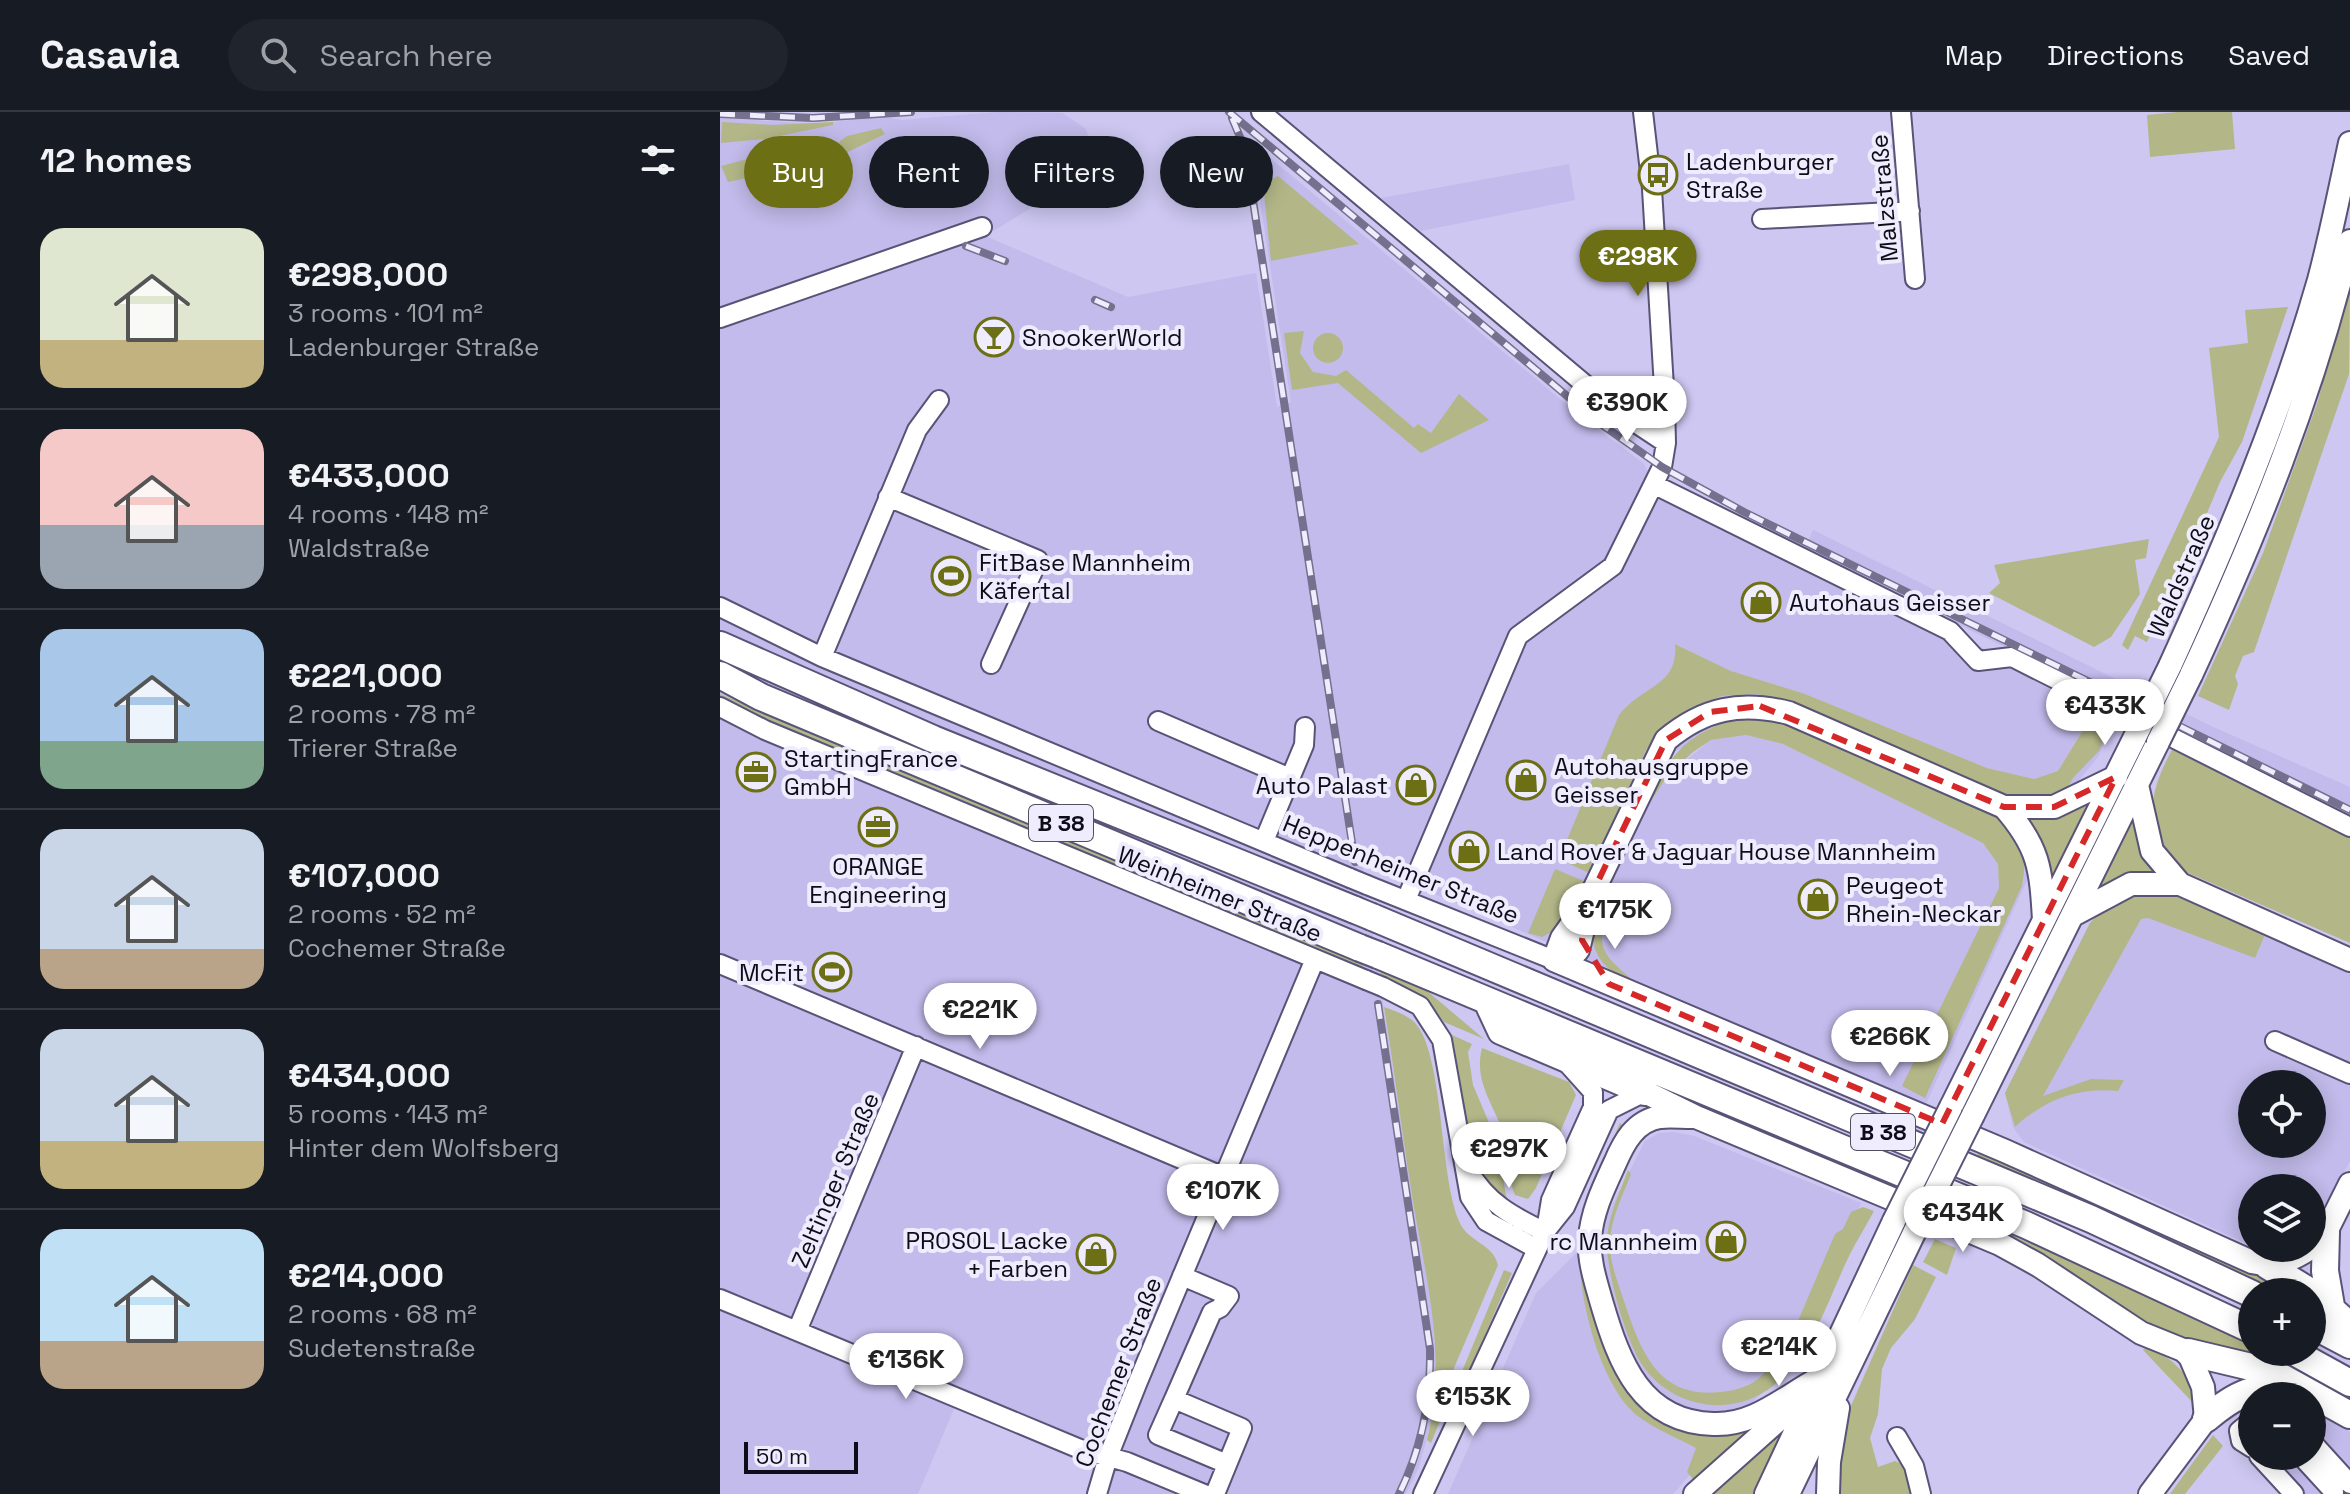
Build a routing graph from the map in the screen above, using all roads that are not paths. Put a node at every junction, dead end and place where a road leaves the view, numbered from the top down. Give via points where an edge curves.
1 (1261, 112) edge
2 (1643, 112) edge
3 (1901, 112) edge
4 (2350, 143) edge
5 (1910, 211) junction
6 (1762, 219) dead end
7 (982, 227) dead end
8 (2350, 241) edge
9 (1915, 279) dead end
10 (723, 317) edge
11 (939, 400) dead end
12 (1666, 443) junction
13 (1655, 485) junction
14 (888, 497) junction
15 (720, 607) edge
16 (720, 645) edge
17 (822, 657) junction
18 (991, 664) dead end
19 (2180, 671) junction
20 (720, 675) edge
21 (720, 707) edge
22 (1158, 721) dead end
23 (1305, 727) dead end
24 (1290, 778) junction
25 (2127, 781) junction
26 (2004, 807) junction
27 (2350, 827) edge
28 (1264, 841) junction
29 (2180, 884) junction
30 (1595, 888) junction
31 (1406, 900) junction
32 (2072, 915) junction
33 (2044, 921) junction
34 (1582, 940) junction
35 (1315, 959) junction
36 (2350, 960) edge
37 (1559, 962) junction
38 (720, 964) edge
39 (1609, 984) junction
40 (1494, 1008) junction
41 (2275, 1041) dead end
42 (916, 1046) junction
43 (1560, 1055) junction
44 (2350, 1074) edge
45 (1645, 1092) junction
46 (1696, 1117) junction
47 (1224, 1177) junction
48 (2350, 1184) edge
49 (2326, 1225) edge
50 (1541, 1240) junction
51 (2282, 1262) edge
52 (2268, 1266) junction
53 (1182, 1276) junction
54 (2283, 1278) edge
55 (2238, 1287) edge
56 (720, 1299) edge
57 (2326, 1310) edge
58 (2326, 1316) edge
59 (2238, 1323) edge
60 (2350, 1326) edge
61 (797, 1331) junction
62 (2350, 1345) edge
63 (2188, 1352) junction
64 (2319, 1366) edge
65 (1818, 1379) junction
66 (2291, 1382) edge
67 (1842, 1383) junction
68 (2350, 1383) edge
69 (2238, 1395) edge
70 (1174, 1399) junction
71 (2326, 1401) edge
72 (2350, 1415) edge
73 (2206, 1419) junction
74 (1897, 1437) dead end
75 (1108, 1457) junction
76 (2326, 1463) edge
77 (1227, 1464) junction
78 (2272, 1470) edge
79 (2319, 1470) edge
80 (2342, 1488) edge
81 (1097, 1494) edge
82 (1204, 1494) edge
83 (1215, 1494) edge
84 (1423, 1494) edge
85 (1695, 1494) edge
86 (1766, 1494) edge
87 (1788, 1494) edge
88 (1828, 1494) edge
89 (1921, 1494) edge
90 (2150, 1494) edge
91 (2294, 1494) edge

1 - 12 street via 1613,408
2 - 12 street via 1654,211
3 - 5 street, Malzstraße
4 - 19 main road, Waldstraße via 2319,279 2283,391
5 - 6 street
5 - 9 street, Malzstraße
7 - 10 street
8 - 19 main road, Waldstraße via 2291,440 2245,559
11 - 14 street via 917,430
12 - 13 street
13 - 27 street via 1950,631 1978,661 2012,657
13 - 31 street via 1613,566 1512,631
14 - 17 street
14 - 18 street via 1038,560
15 - 17 street, Heppenheimer Straße
16 - 55 highway, B 38 via 933,739 2091,1219
17 - 28 street, Heppenheimer Straße
19 - 25 main road, Waldstraße, bridge via 2158,742
19 - 25 main road, Waldstraße, bridge via 2135,737
20 - 40 highway, B 38 via 761,697
21 - 35 street, Weinheimer Straße
22 - 24 street
23 - 24 street via 1304,745
24 - 28 street
25 - 26 main road via 2054,807
25 - 29 main road via 2152,851
25 - 32 main road, Waldstraße
25 - 33 main road, Waldstraße
26 - 30 main road via 1789,713 1734,706 1685,724 1666,740
26 - 33 main road via 2035,849
28 - 31 street, Heppenheimer Straße
29 - 32 main road via 2131,884
29 - 36 main road
30 - 34 main road
30 - 37 main road via 1562,938
31 - 37 street, Heppenheimer Straße
32 - 67 main road, Waldstraße, bridge
33 - 65 main road, Waldstraße, bridge
34 - 37 main road via 1578,950
34 - 39 main road
35 - 47 street, Cochemer Straße
35 - 50 street, Weinheimer Straße via 1420,1006 1442,1040 1462,1159 1480,1190
37 - 39 main road, Heppenheimer Straße
38 - 42 street
39 - 52 main road, Heppenheimer Straße
40 - 43 highway via 1501,1031
40 - 59 highway, B 38 via 2026,1225
41 - 44 street
42 - 47 street
42 - 61 street, Zeltinger Straße
43 - 45 highway
43 - 50 street via 1593,1092 1593,1107 1551,1200
45 - 46 main road
45 - 50 street via 1609,1110 1565,1207
46 - 63 main road via 2000,1244 2108,1314
46 - 65 main road via 1658,1117 1627,1136 1597,1203 1589,1240 1615,1349 1629,1378 1651,1401 1680,1417 1712,1424 1765,1412
47 - 53 street, Cochemer Straße
48 - 49 main road
50 - 84 street
51 - 52 main road
52 - 54 highway
53 - 70 street via 1229,1296 1212,1312
53 - 75 street, Cochemer Straße
56 - 61 street
57 - 60 highway
58 - 62 highway
61 - 75 street
63 - 66 highway via 2272,1372
63 - 73 main road via 2203,1387
64 - 68 highway
65 - 85 main road
65 - 86 main road, Waldstraße
67 - 87 main road, Waldstraße
67 - 88 main road
69 - 73 highway
70 - 77 street via 1242,1428
70 - 77 street via 1158,1435
71 - 72 highway
73 - 90 main road
74 - 89 street via 1914,1466
75 - 81 street, Cochemer Straße
75 - 82 street
76 - 80 street
77 - 83 street
78 - 91 street
79 - 80 street

